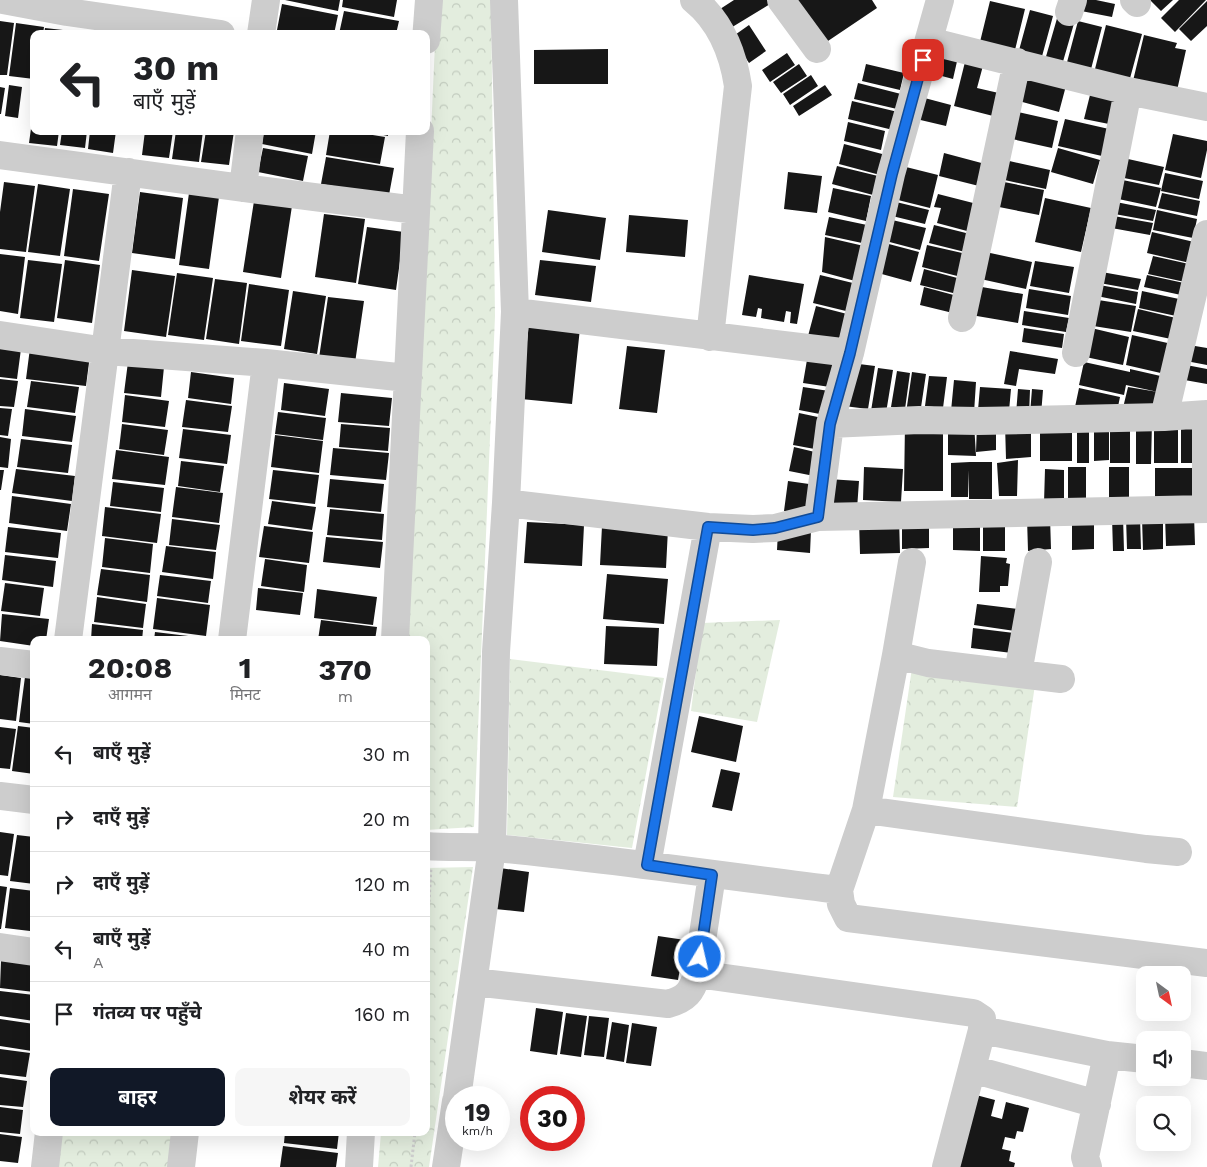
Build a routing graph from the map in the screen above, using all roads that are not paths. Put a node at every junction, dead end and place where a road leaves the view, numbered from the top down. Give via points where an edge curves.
1 (3, 0) edge
2 (266, 0) edge
3 (429, 0) edge
4 (504, 0) edge
5 (694, 0) edge
6 (781, 0) edge
7 (940, 0) edge
8 (68, 6) edge
9 (199, 30) edge
10 (262, 30) edge
11 (427, 30) edge
12 (929, 42) junction
13 (816, 49) dead end
14 (1017, 62) junction
15 (1128, 91) junction
16 (1207, 106) edge
17 (250, 135) edge
18 (420, 135) edge
19 (0, 155) edge
20 (128, 172) junction
21 (243, 188) junction
22 (416, 210) junction
23 (1207, 234) edge
24 (514, 312) junction
25 (962, 318) dead end
26 (0, 335) edge
27 (710, 337) junction
28 (106, 351) junction
29 (850, 353) junction
30 (1076, 353) dead end
31 (266, 363) junction
32 (408, 378) junction
33 (1207, 414) edge
34 (1164, 417) junction
35 (830, 424) junction
36 (506, 503) junction
37 (1206, 509) edge
38 (818, 517) junction
39 (708, 527) junction
40 (912, 562) dead end
41 (1038, 562) dead end
42 (69, 636) edge
43 (232, 636) edge
44 (394, 636) edge
45 (896, 655) junction
46 (0, 661) edge
47 (30, 665) edge
48 (1018, 673) junction
49 (1062, 679) dead end
50 (0, 796) edge
51 (30, 800) edge
52 (866, 810) junction
53 (430, 846) edge
54 (492, 848) junction
55 (1178, 852) dead end
56 (647, 865) junction
57 (712, 875) junction
58 (839, 890) junction
59 (0, 947) edge
60 (30, 951) edge
61 (1207, 963) edge
62 (697, 974) junction
63 (474, 982) junction
64 (982, 1025) junction
65 (1107, 1055) junction
66 (1136, 1058) edge
67 (1191, 1064) edge
68 (1207, 1066) edge
69 (972, 1069) junction
70 (458, 1086) edge
71 (1097, 1104) junction
72 (49, 1136) edge
73 (185, 1136) edge
74 (362, 1136) edge
75 (448, 1151) edge
76 (45, 1167) edge
77 (181, 1167) edge
78 (359, 1167) edge
79 (446, 1167) edge
80 (946, 1167) edge
81 (1088, 1167) edge

1 - 8 street
2 - 10 street
3 - 11 street
4 - 24 street
5 - 27 street via 723,34 735,63 738,86
6 - 13 street
7 - 12 street
8 - 9 street
12 - 14 street
12 - 29 street via 892,174
14 - 15 street
14 - 25 street
15 - 16 street
15 - 30 street
17 - 21 street
18 - 22 street
19 - 20 street
20 - 21 street
20 - 28 street
21 - 22 street
22 - 32 street
23 - 34 street
24 - 27 street
24 - 36 street
26 - 28 street
27 - 29 street
28 - 31 street
28 - 42 street
29 - 35 street
31 - 32 street
31 - 43 street
32 - 44 street
33 - 34 street
33 - 37 street
34 - 35 street
35 - 38 street
36 - 39 street
36 - 54 street via 496,652
37 - 38 street
38 - 39 street via 775,528
39 - 56 street
40 - 45 street
41 - 48 street
45 - 48 street via 928,663
45 - 52 street
46 - 47 street
48 - 49 street
50 - 51 street
52 - 55 street
52 - 58 street
53 - 54 street
54 - 56 street
54 - 63 street
56 - 57 street
57 - 58 street
57 - 62 street
58 - 61 street via 848,918
59 - 60 street
62 - 63 street via 693,988 681,1000 668,1004
62 - 64 street via 973,1013
63 - 70 street
64 - 65 street
64 - 69 street
65 - 66 street
65 - 71 street
67 - 68 street
69 - 71 street
69 - 80 street
71 - 81 street via 1085,1157
72 - 76 street
73 - 77 street
74 - 78 street
75 - 79 street

